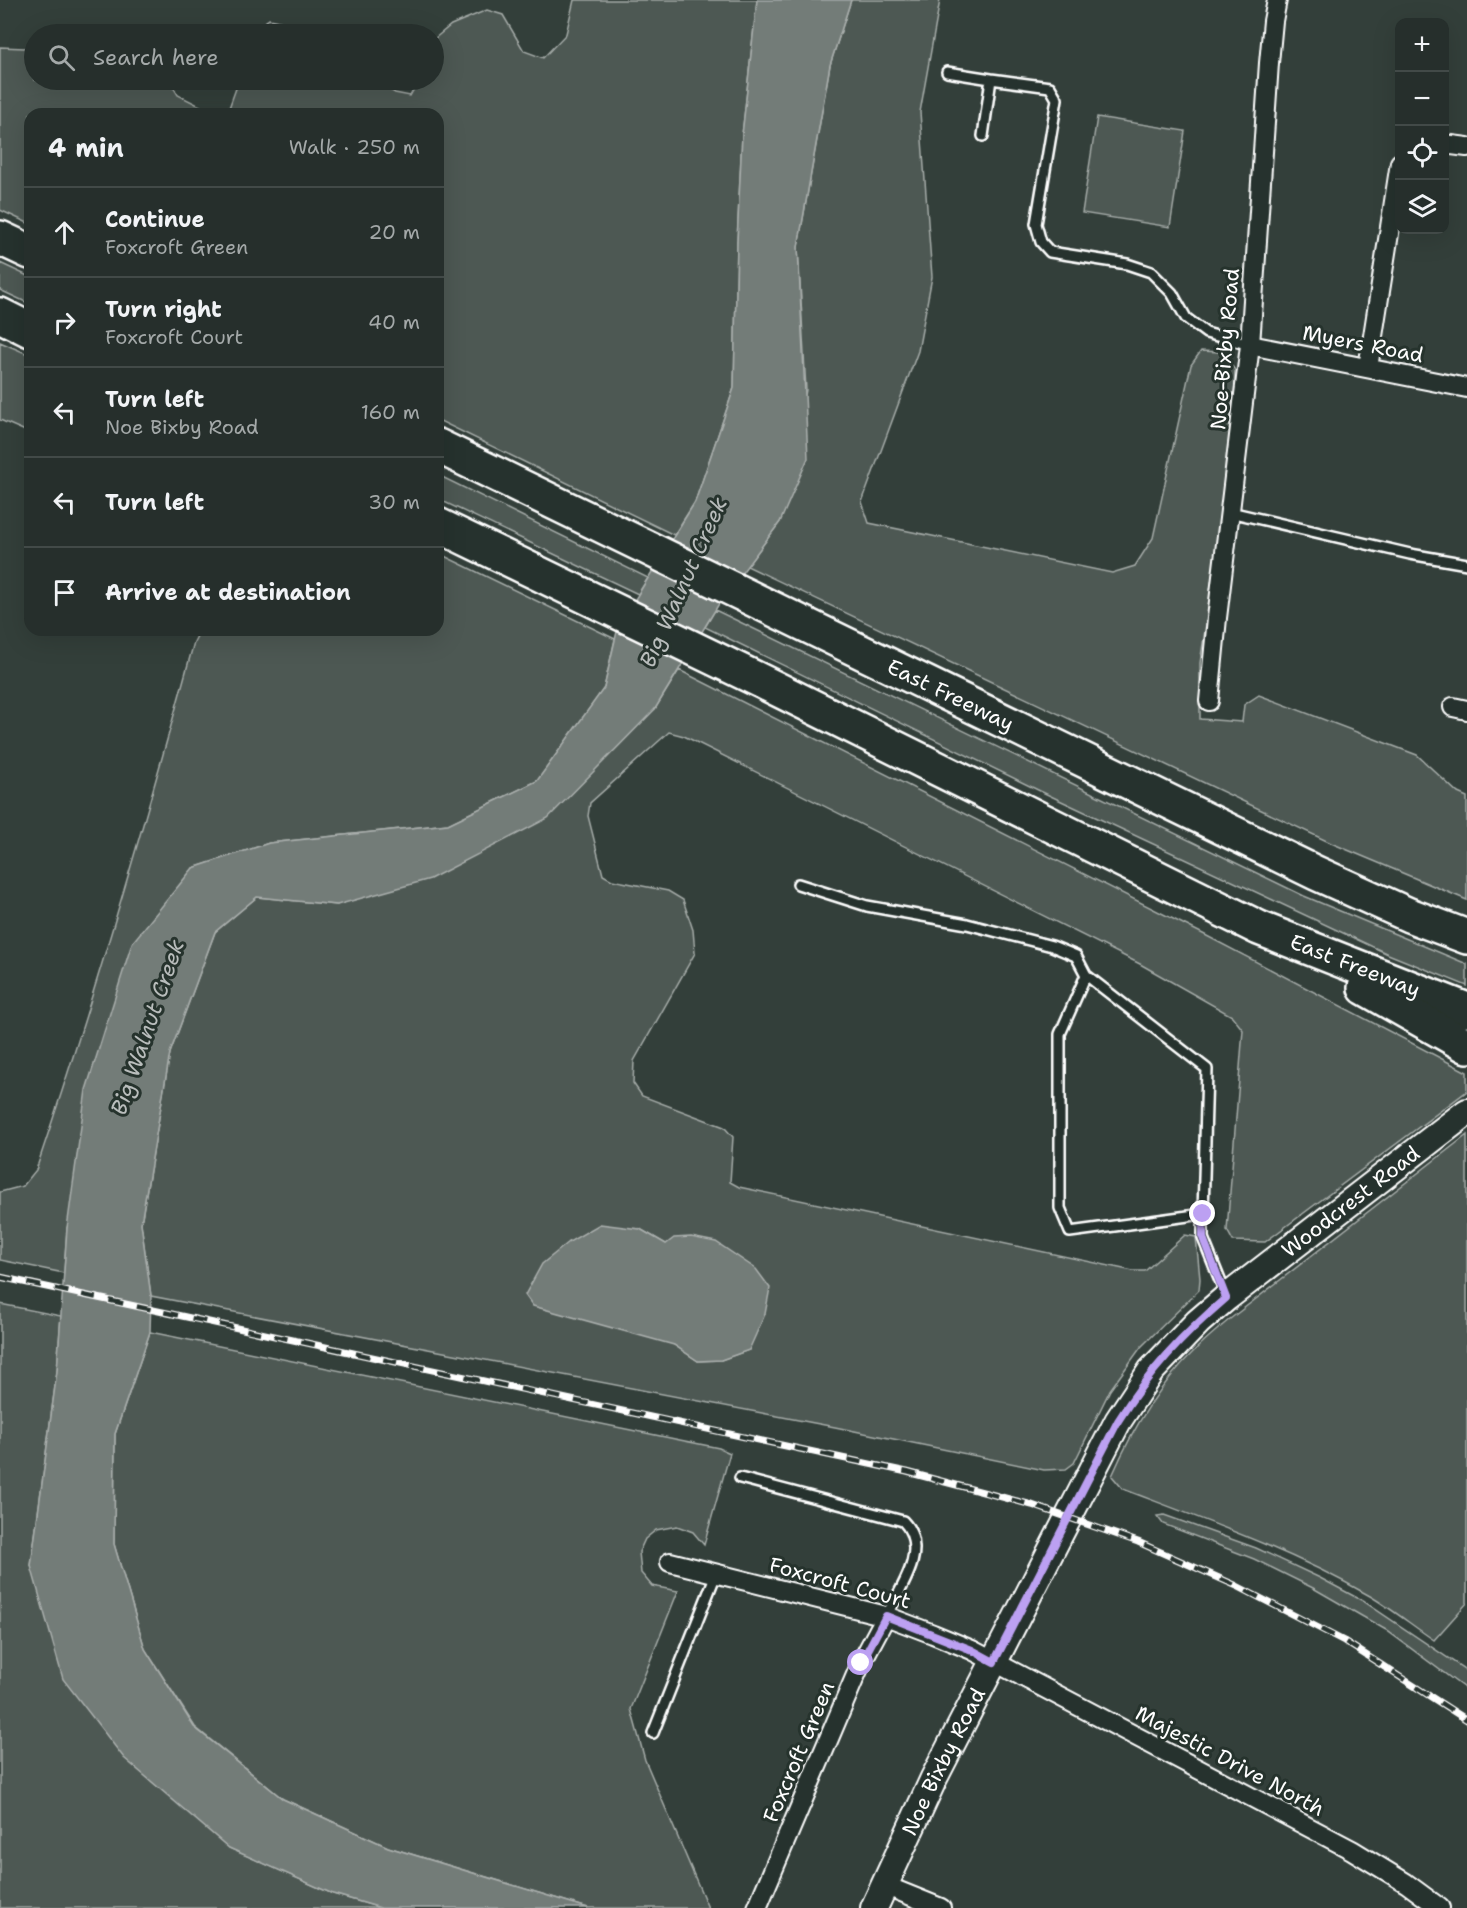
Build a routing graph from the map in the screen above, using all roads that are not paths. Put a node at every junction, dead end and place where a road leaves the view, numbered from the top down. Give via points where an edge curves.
1 (1277, 0) edge
2 (947, 72) dead end
3 (991, 79) junction
4 (983, 136) dead end
5 (1449, 145) edge
6 (1467, 147) edge
7 (1397, 180) edge
8 (0, 238) edge
9 (24, 249) edge
10 (0, 315) edge
11 (24, 327) edge
12 (1250, 345) junction
13 (1368, 368) junction
14 (1467, 388) edge
15 (444, 449) edge
16 (1230, 512) junction
17 (444, 528) edge
18 (1467, 564) edge
19 (1209, 701) dead end
20 (798, 884) dead end
21 (1259, 928) junction
22 (1467, 937) edge
23 (1086, 975) junction
24 (1467, 1010) edge
25 (1467, 1046) edge
26 (1467, 1112) edge
27 (1203, 1214) junction
28 (1230, 1295) junction
29 (740, 1478) dead end
30 (670, 1562) dead end
31 (716, 1574) junction
32 (886, 1616) junction
33 (994, 1662) junction
34 (653, 1733) dead end
35 (884, 1885) junction
36 (758, 1908) edge
37 (874, 1908) edge
38 (941, 1908) edge
39 (1440, 1908) edge

1 - 12 street, Noe-Bixby Road
2 - 3 lane
3 - 4 lane
3 - 12 lane via 1050,87 1057,99 1036,224 1041,243 1050,252 1127,264 1151,272 1172,293 1186,318 1206,333
5 - 6 street
7 - 13 street
8 - 9 highway
10 - 11 highway
12 - 13 street, Myers Road
12 - 16 street, Noe-Bixby Road
13 - 14 street, Myers Road
15 - 22 highway, East Freeway via 1316,873
16 - 18 lane
16 - 19 street, Noe-Bixby Road
17 - 21 highway, East Freeway
20 - 23 lane via 867,906 967,924 1052,946 1076,956
21 - 24 highway, East Freeway
21 - 25 highway
23 - 27 lane via 1207,1069
23 - 27 lane via 1060,1034 1060,1208 1070,1232
26 - 28 street, Woodcrest Road
27 - 28 lane via 1203,1238
28 - 33 street, Noe Bixby Road via 1171,1349 1134,1394
29 - 32 lane via 903,1521 915,1541 912,1566
30 - 31 street, Foxcroft Court
31 - 32 street, Foxcroft Court
31 - 34 lane
32 - 33 street, Foxcroft Court
32 - 36 street, Foxcroft Green via 861,1663
33 - 35 street, Noe Bixby Road
33 - 39 street, Majestic Drive North via 1352,1850
35 - 37 street, Noe Bixby Road
35 - 38 street

